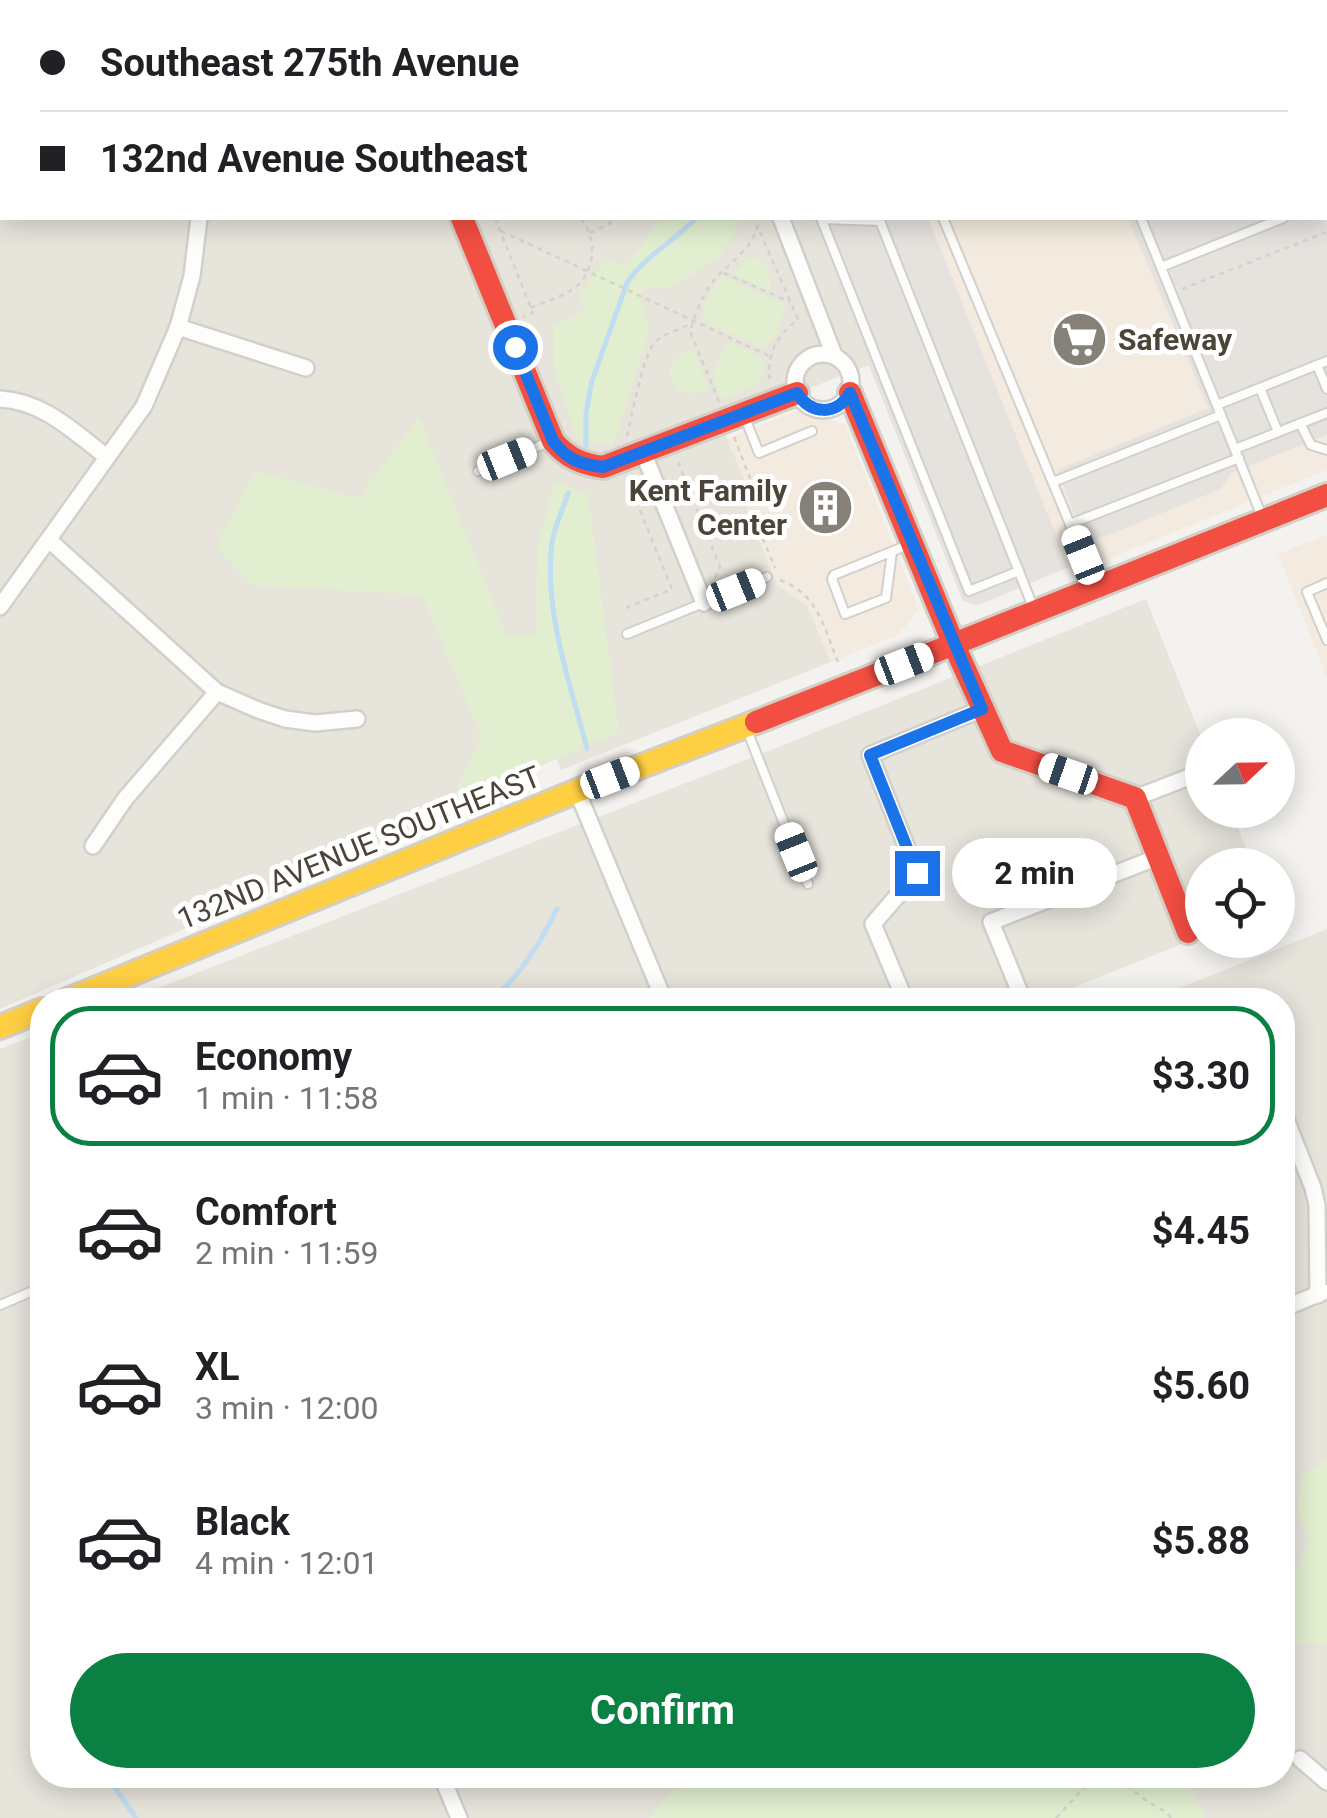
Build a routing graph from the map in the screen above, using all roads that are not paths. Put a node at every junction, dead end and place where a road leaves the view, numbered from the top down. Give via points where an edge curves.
1 (198, 220) edge
2 (463, 220) edge
3 (782, 220) edge
4 (823, 220) edge
5 (861, 220) edge
6 (943, 220) edge
7 (1142, 220) edge
8 (1278, 220) edge
9 (1161, 267) junction
10 (178, 327) junction
11 (834, 355) junction
12 (1322, 363) edge
13 (306, 368) dead end
14 (1260, 388) junction
15 (1327, 389) edge
16 (850, 393) junction
17 (786, 397) junction
18 (0, 399) edge
19 (1217, 405) junction
20 (1327, 412) edge
21 (743, 414) junction
22 (1221, 415) junction
23 (1300, 423) junction
24 (812, 431) dead end
25 (1278, 432) junction
26 (553, 441) junction
27 (1327, 450) edge
28 (643, 452) junction
29 (1237, 453) junction
30 (107, 457) junction
31 (478, 471) dead end
32 (1053, 482) junction
33 (1327, 495) edge
34 (1264, 520) junction
35 (1070, 524) junction
36 (49, 540) junction
37 (902, 547) junction
38 (1019, 571) junction
39 (767, 577) dead end
40 (1327, 583) edge
41 (1096, 586) junction
42 (704, 603) junction
43 (0, 607) edge
44 (1035, 611) junction
45 (627, 634) dead end
46 (1327, 640) edge
47 (954, 645) junction
48 (217, 692) junction
49 (982, 709) junction
50 (357, 719) dead end
51 (746, 726) junction
52 (1185, 779) edge
53 (577, 791) junction
54 (1135, 798) junction
55 (92, 846) dead end
56 (1158, 857) junction
57 (808, 884) dead end
58 (1185, 924) edge
59 (124, 988) edge
60 (659, 988) edge
61 (900, 988) edge
62 (1018, 988) edge
63 (30, 1015) edge
64 (0, 1027) edge
65 (1295, 1142) edge
66 (30, 1293) edge
67 (1322, 1293) edge
68 (1295, 1304) edge
69 (0, 1305) edge
70 (1300, 1759) dead end
71 (1327, 1782) edge
72 (446, 1788) edge
73 (458, 1818) edge

1 - 10 street
2 - 26 main road
3 - 11 street
4 - 38 lane via 969,591
5 - 38 lane via 880,221
6 - 32 lane
7 - 9 lane
8 - 9 lane
9 - 19 lane
10 - 13 street
10 - 30 street via 144,406
11 - 16 street via 848,367
11 - 17 street via 815,354 800,366
12 - 14 lane
12 - 15 lane
14 - 19 lane
14 - 25 lane
16 - 17 street via 828,410
16 - 37 main road
17 - 21 main road
18 - 30 street via 43,409
19 - 22 lane
20 - 23 lane
21 - 24 lane via 759,453
21 - 28 main road
22 - 29 lane
22 - 32 lane
23 - 25 lane
23 - 27 lane via 1311,445
25 - 29 lane
26 - 28 main road via 572,460 603,467
26 - 31 lane
28 - 42 street
29 - 34 lane
29 - 35 lane
30 - 36 street
32 - 35 lane
33 - 34 main road, 132ND AVENUE SOUTHEAST
34 - 41 main road, 132ND AVENUE SOUTHEAST
35 - 41 lane
36 - 43 street
36 - 48 street
37 - 37 lane via 834,575 845,614 886,598
37 - 47 main road
38 - 44 lane
39 - 42 lane
40 - 46 lane via 1307,592
41 - 44 main road, 132ND AVENUE SOUTHEAST
42 - 45 lane
44 - 47 main road, 132ND AVENUE SOUTHEAST
47 - 49 main road
47 - 51 main road, 132ND AVENUE SOUTHEAST
48 - 50 street via 284,718
48 - 55 street
49 - 54 main road via 1002,751
49 - 61 street via 870,755 917,873 873,924
51 - 53 main road, 132ND AVENUE SOUTHEAST
51 - 57 lane
52 - 54 street
53 - 59 main road, 132ND AVENUE SOUTHEAST
53 - 60 street
54 - 56 main road
56 - 58 main road
56 - 62 street via 991,922
63 - 64 main road
65 - 67 street via 1314,1188
66 - 69 lane
67 - 68 street
70 - 71 street
72 - 73 street

